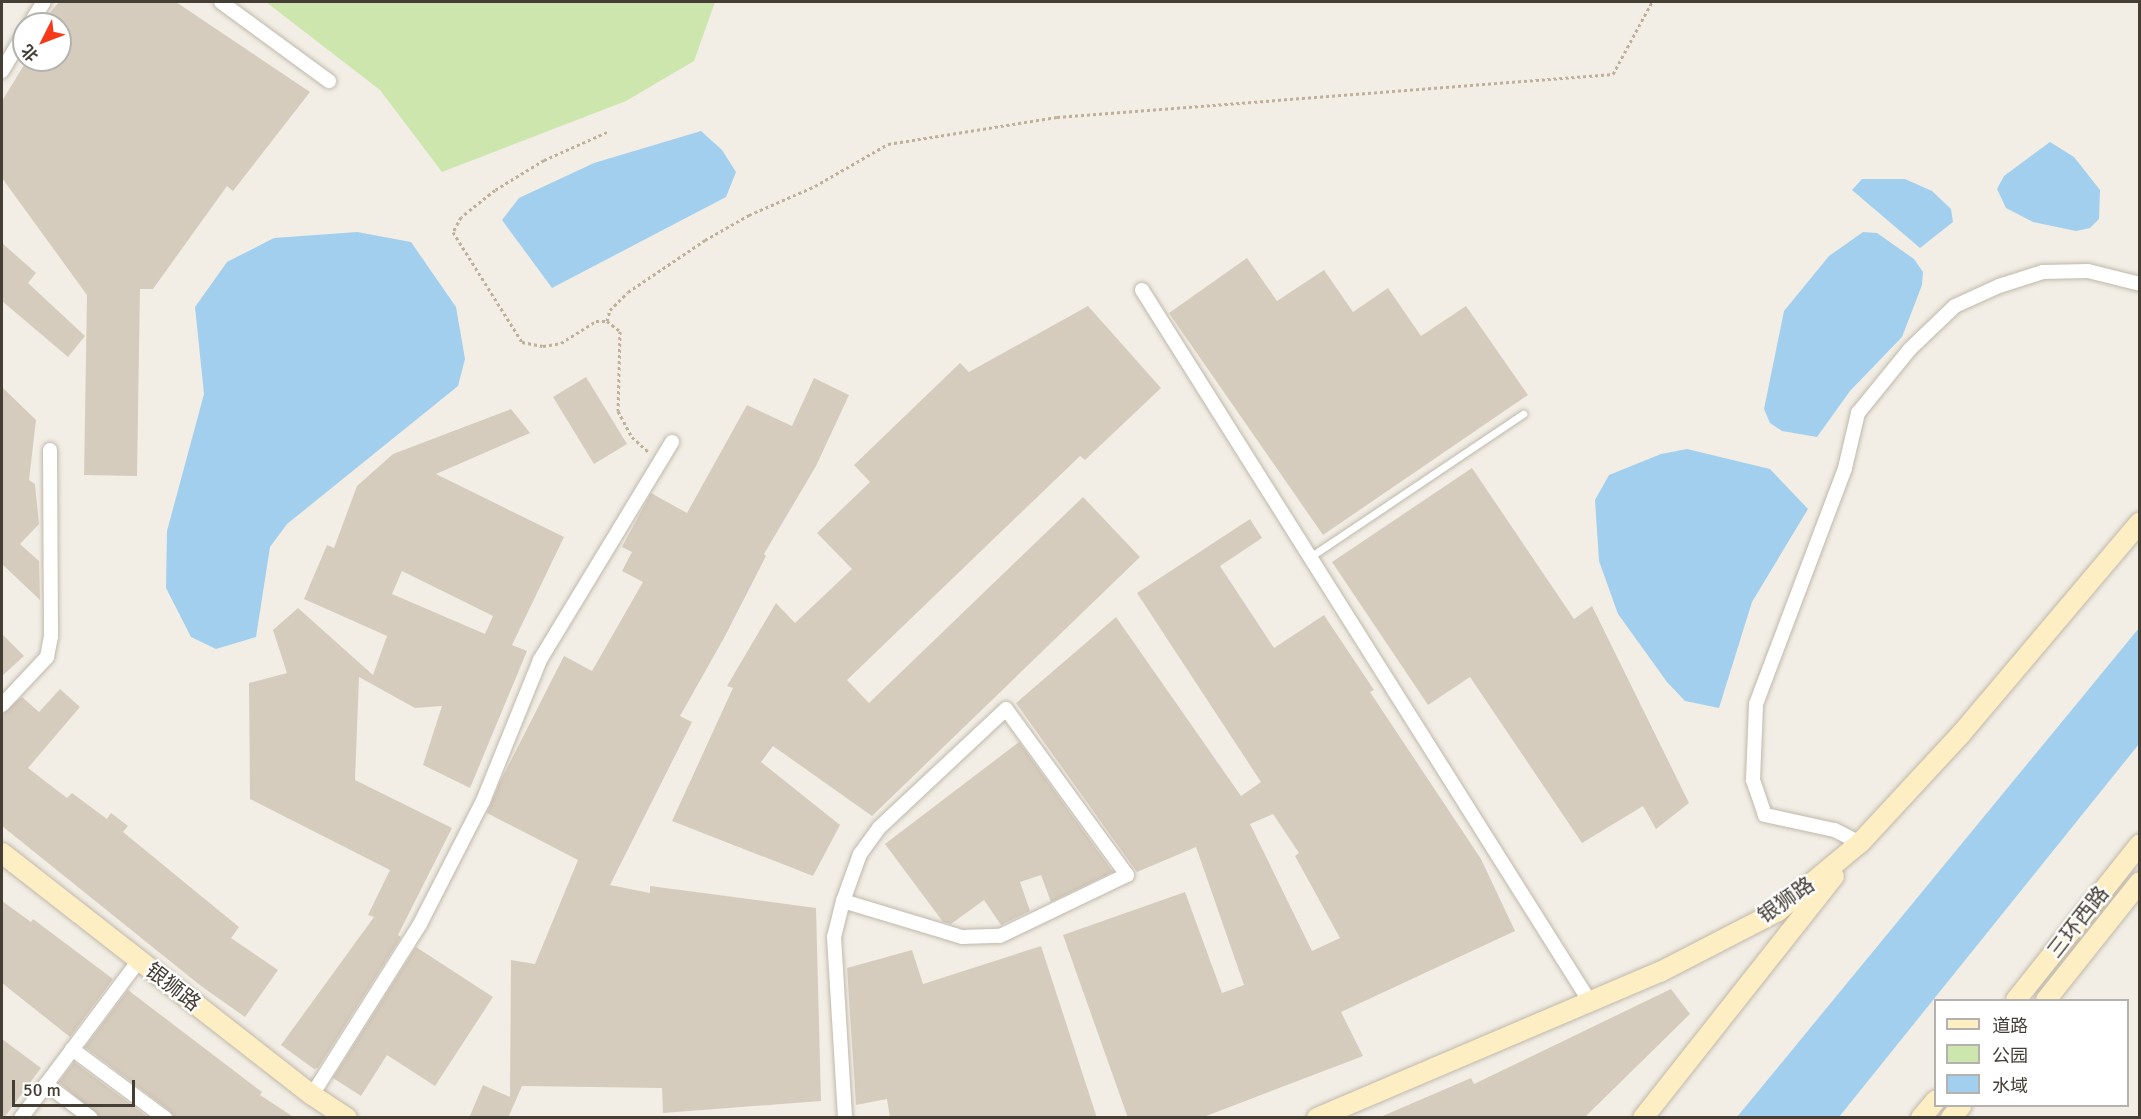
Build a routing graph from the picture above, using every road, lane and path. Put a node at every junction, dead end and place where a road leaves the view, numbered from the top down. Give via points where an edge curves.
1 (220, 2) edge
2 (1652, 2) edge
3 (12, 54) edge
4 (2, 71) edge
5 (329, 81) dead end
6 (607, 132) dead end
7 (2139, 284) edge
8 (1142, 291) dead end
9 (607, 321) junction
10 (1524, 414) dead end
11 (672, 442) dead end
12 (50, 450) dead end
13 (660, 462) junction
14 (2139, 522) edge
15 (1310, 557) junction
16 (2, 705) edge
17 (1860, 843) junction
18 (2139, 844) edge
19 (2, 853) edge
20 (2139, 882) edge
21 (843, 901) junction
22 (139, 960) junction
23 (2017, 999) edge
24 (2047, 999) edge
25 (1590, 1002) junction
26 (72, 1049) junction
27 (46, 1084) junction
28 (312, 1095) junction
29 (1934, 1101) edge
30 (21, 1118) edge
31 (91, 1118) edge
32 (165, 1118) edge
33 (347, 1118) edge
34 (845, 1118) edge
35 (1317, 1118) edge
36 (1643, 1118) edge
37 (1921, 1118) edge

1 - 5 street
2 - 9 path via 1614,74 1057,117 888,144 815,186 749,215 705,240 628,292 610,310
3 - 4 street
6 - 9 path via 544,160 495,190 461,217 453,232 522,342 543,346 561,343 596,321
7 - 17 street via 2088,272 2043,272 1955,306 1910,349 1858,413 1845,468 1756,704 1753,780 1765,815 1834,830
8 - 15 street
9 - 13 path via 620,331 618,411 632,437
10 - 15 lane
11 - 13 street
12 - 16 street via 51,636 46,657
13 - 28 street via 540,660 483,801 420,924
14 - 17 main road, 银狮路 via 1961,734
15 - 25 street
17 - 25 main road, 银狮路 via 1778,911 1660,972
17 - 36 main road
18 - 23 main road, 三环西路
19 - 22 main road, 银狮路
20 - 24 main road, 三环西路
21 - 21 street via 860,854 879,828 1006,709 1127,875 1000,936 962,937
21 - 34 street via 834,937
22 - 26 street
22 - 28 main road, 银狮路
25 - 35 main road, 银狮路
26 - 27 street
26 - 32 street
27 - 30 street
27 - 31 street
28 - 33 main road, 银狮路
29 - 37 main road

